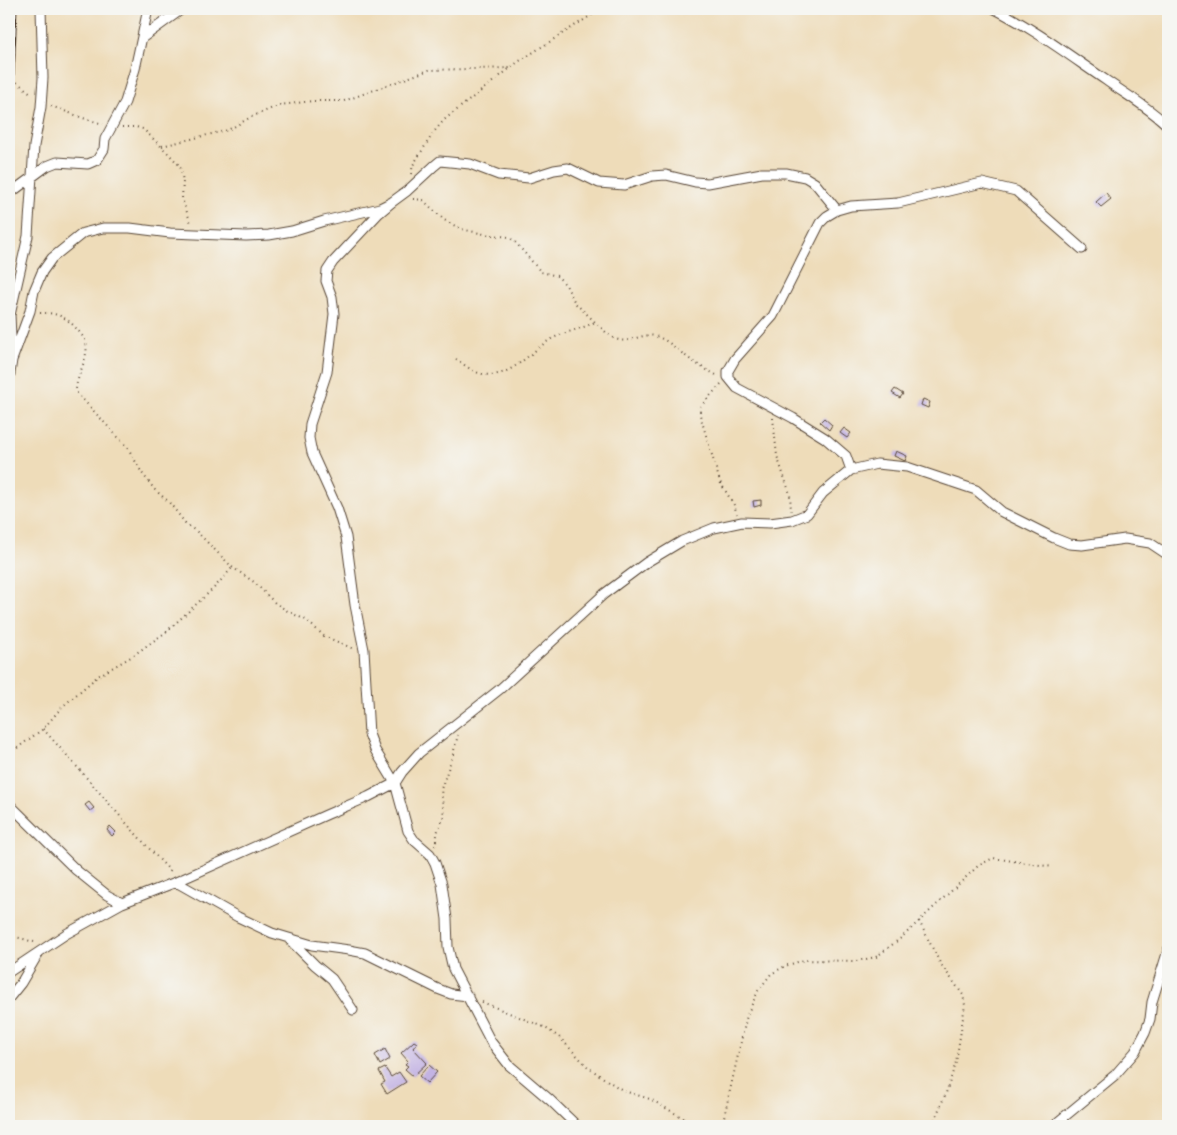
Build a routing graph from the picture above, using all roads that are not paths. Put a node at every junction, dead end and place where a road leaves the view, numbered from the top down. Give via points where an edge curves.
1 (41, 9) edge
2 (148, 9) edge
3 (182, 9) edge
4 (994, 9) edge
5 (142, 38) junction
6 (1168, 126) edge
7 (33, 177) junction
8 (9, 194) edge
9 (396, 200) junction
10 (837, 210) junction
11 (1082, 250) dead end
12 (12, 360) junction
13 (9, 380) edge
14 (851, 470) junction
15 (1168, 555) edge
16 (395, 783) junction
17 (9, 804) edge
18 (178, 882) junction
19 (122, 903) junction
20 (287, 937) junction
21 (1168, 950) edge
22 (39, 952) junction
23 (9, 972) edge
24 (468, 996) junction
25 (9, 998) edge
26 (353, 1010) dead end
27 (577, 1126) edge
28 (1052, 1126) edge

1 - 7 street via 42,102 34,146
2 - 5 street
3 - 5 street
4 - 6 street via 1053,43
5 - 7 street via 125,102 105,140 101,155 88,164 57,162
7 - 8 street
7 - 12 street via 28,236 10,315
9 - 10 street via 440,161 447,161 470,164 499,175 529,178 568,168 599,183 624,185 666,174 708,183 762,173 786,173 815,183
9 - 12 street via 380,208 269,235 112,228 84,233 66,245 42,272
9 - 16 street via 379,213 327,271 326,281 334,314 332,340 327,372 308,438 346,537 364,654 369,734
10 - 11 street via 898,203 982,183 1016,192
10 - 14 street via 820,223 773,316 735,359 728,377 733,385 825,438 846,456
12 - 13 street
14 - 15 street via 877,464 906,467 976,490 1002,512 1069,544 1125,538 1150,543
14 - 16 street via 823,493 807,514 792,520 742,522 714,528 682,541 647,562 604,594 500,689 419,753
16 - 18 street
16 - 24 street via 408,831 435,863 442,884 453,969
17 - 19 street via 76,870
18 - 19 street
18 - 20 street via 238,917 272,934
19 - 22 street
20 - 24 street via 312,945 365,953 438,989
20 - 26 street via 332,979
21 - 28 street via 1150,1019 1135,1052 1115,1075
22 - 23 street
22 - 25 street
24 - 27 street via 492,1042 509,1065

